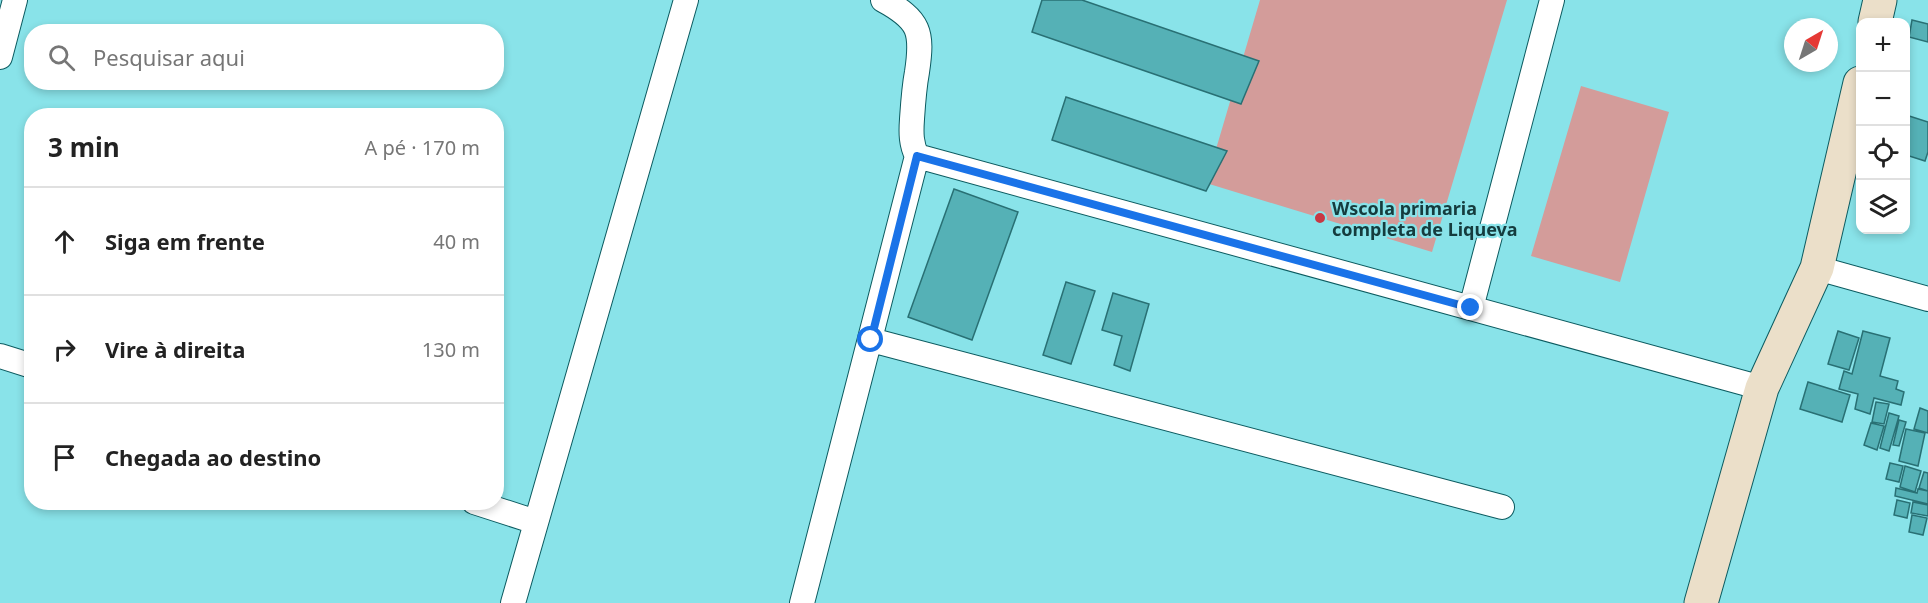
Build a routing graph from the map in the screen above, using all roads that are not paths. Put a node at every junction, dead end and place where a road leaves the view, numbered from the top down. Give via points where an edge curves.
1 (15, 0) edge
2 (686, 0) edge
3 (883, 0) edge
4 (1552, 0) edge
5 (1880, 0) edge
6 (1876, 18) edge
7 (0, 57) edge
8 (1856, 100) edge
9 (917, 156) junction
10 (1817, 268) junction
11 (1928, 299) edge
12 (1471, 308) junction
13 (871, 340) junction
14 (0, 356) edge
15 (24, 364) edge
16 (1762, 388) junction
17 (1502, 507) dead end
18 (499, 510) edge
19 (536, 522) junction
20 (513, 603) edge
21 (802, 603) edge
22 (1701, 603) edge

1 - 7 street
2 - 19 street
3 - 9 street via 913,21 919,33 921,46 911,126 911,145
4 - 12 street
5 - 6 street
8 - 10 street
9 - 12 street
9 - 13 street
10 - 11 street
10 - 16 street
12 - 16 street
13 - 17 street
13 - 21 street
14 - 15 street
16 - 22 street
18 - 19 street
19 - 20 street

